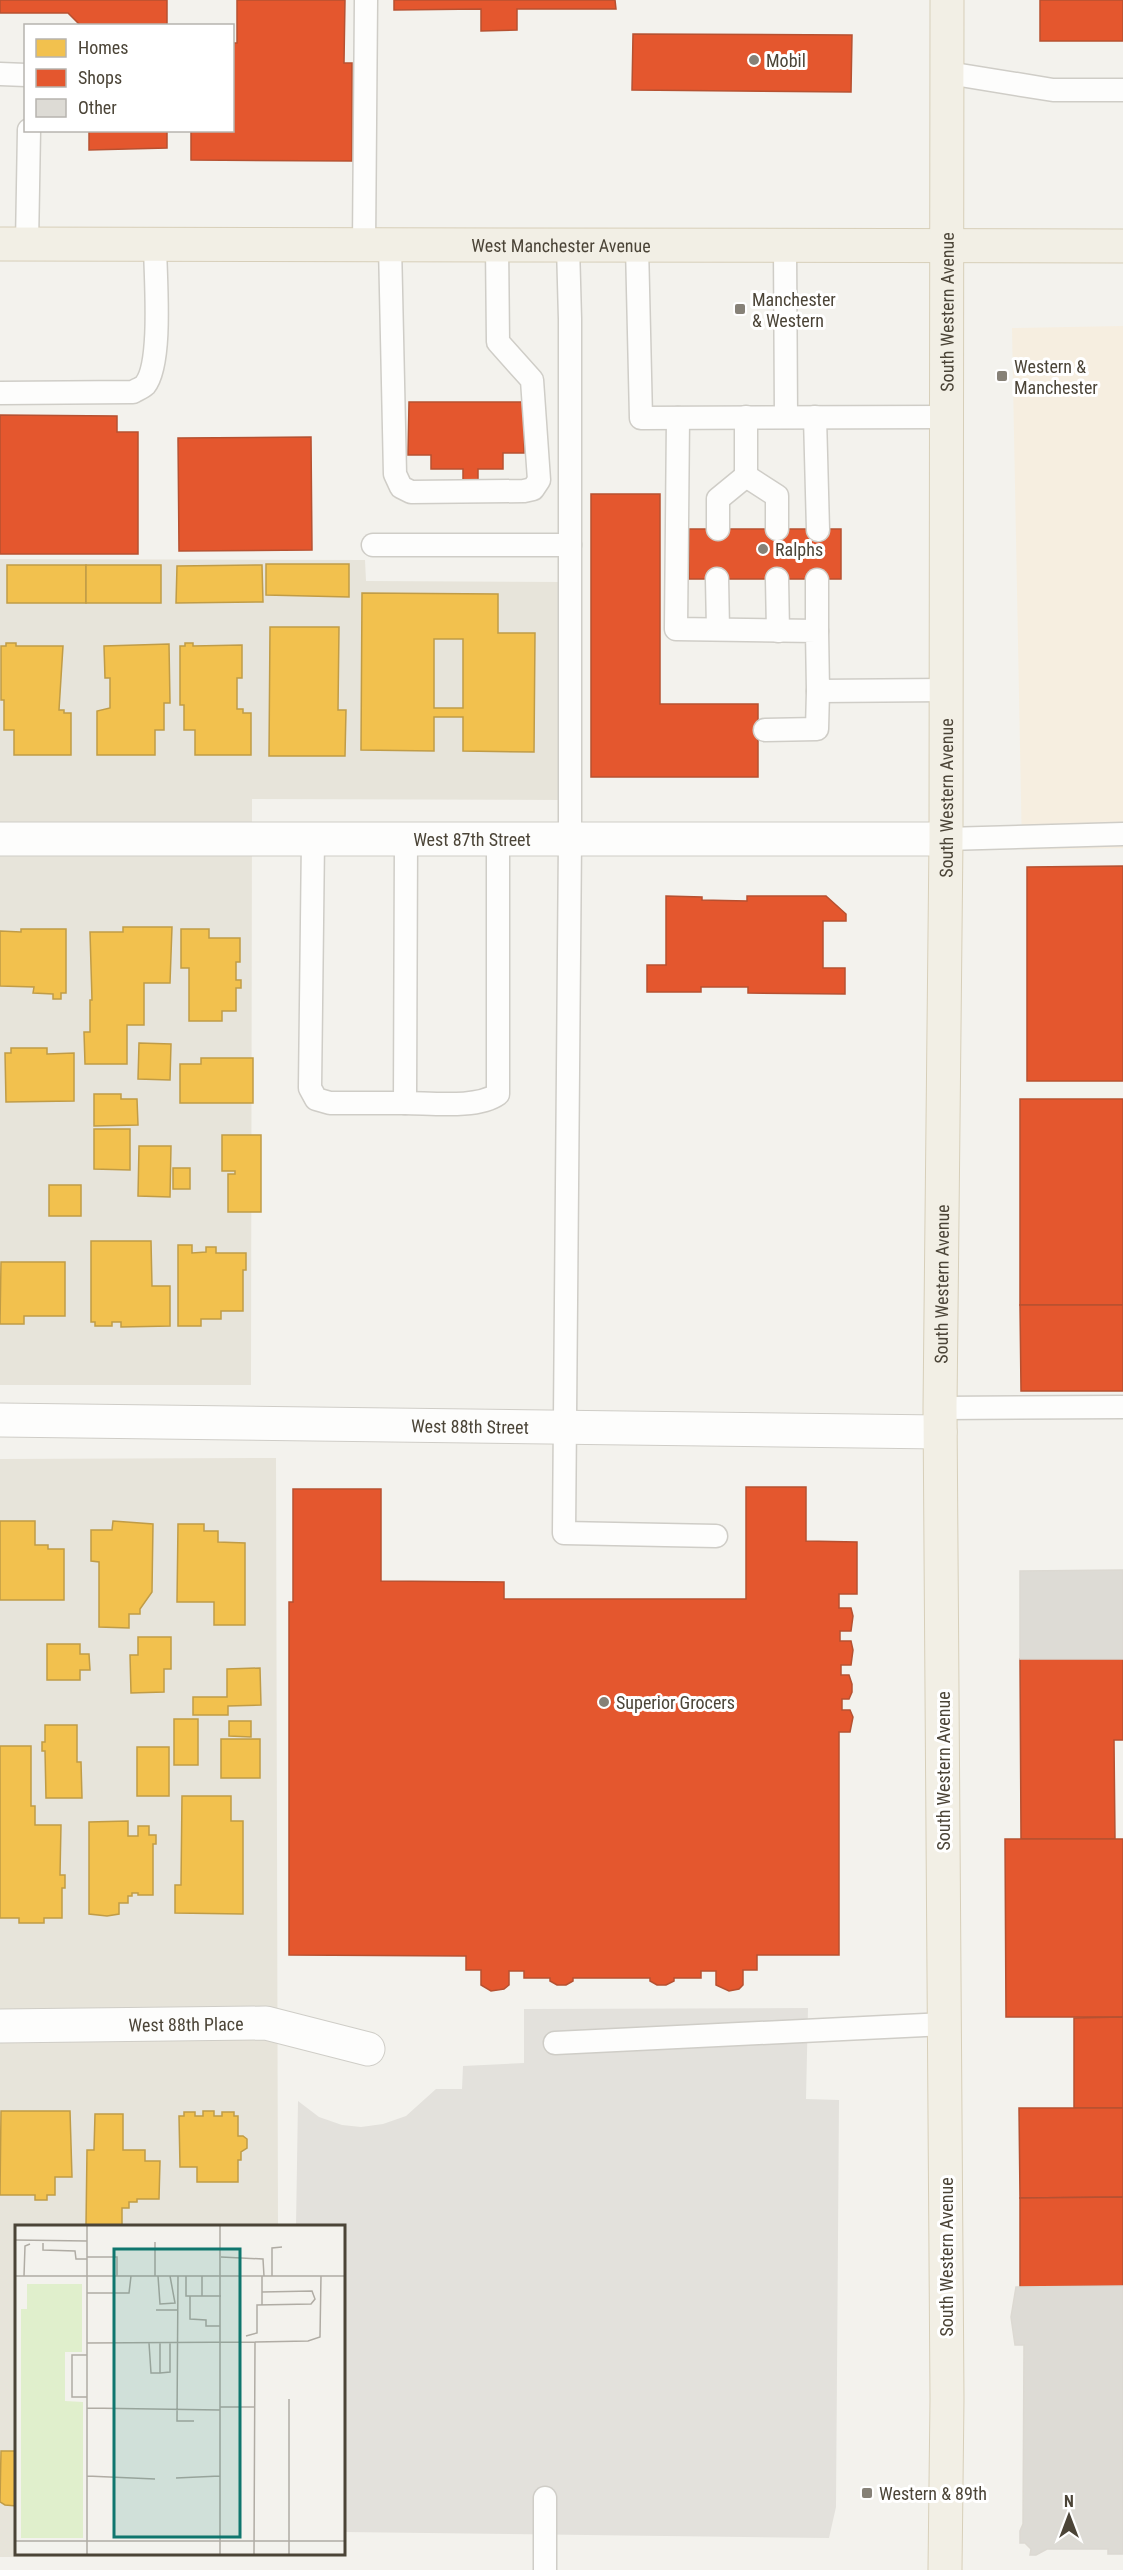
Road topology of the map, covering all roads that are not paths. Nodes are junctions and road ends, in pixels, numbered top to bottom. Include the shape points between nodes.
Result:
1 (366, 0) edge
2 (948, 0) edge
3 (948, 73) junction
4 (0, 74) edge
5 (24, 75) edge
6 (1123, 90) edge
7 (29, 132) edge
8 (155, 243) junction
9 (14, 244) edge
10 (377, 245) junction
11 (497, 245) junction
12 (568, 246) junction
13 (637, 246) junction
14 (1123, 246) edge
15 (784, 247) junction
16 (949, 247) junction
17 (0, 393) edge
18 (746, 417) junction
19 (786, 417) junction
20 (815, 417) junction
21 (948, 417) junction
22 (678, 418) junction
23 (747, 476) junction
24 (718, 529) dead end
25 (777, 529) dead end
26 (818, 530) dead end
27 (373, 545) dead end
28 (570, 545) junction
29 (717, 579) dead end
30 (777, 579) dead end
31 (817, 580) dead end
32 (718, 629) junction
33 (778, 631) junction
34 (817, 631) junction
35 (946, 690) junction
36 (818, 691) junction
37 (765, 730) dead end
38 (1123, 834) edge
39 (0, 839) edge
40 (313, 839) junction
41 (406, 839) junction
42 (498, 839) junction
43 (570, 839) junction
44 (946, 839) junction
45 (405, 1103) junction
46 (1123, 1407) edge
47 (0, 1420) edge
48 (940, 1420) junction
49 (564, 1427) junction
50 (716, 1536) dead end
51 (945, 2024) junction
52 (0, 2026) edge
53 (555, 2043) dead end
54 (368, 2049) dead end
55 (546, 2498) dead end
56 (546, 2570) edge
57 (945, 2570) edge

1 - 10 lane
2 - 3 main road, South Western Avenue
3 - 6 lane via 1053,90
3 - 16 main road, South Western Avenue
4 - 5 lane
7 - 9 lane
8 - 9 main road, West Manchester Avenue
8 - 10 main road, West Manchester Avenue
8 - 17 lane via 156,346 151,374 144,386 133,392
10 - 11 main road, West Manchester Avenue
10 - 11 lane via 395,474 401,487 411,492 533,489 539,480 532,380 498,342
11 - 12 main road, West Manchester Avenue
12 - 13 main road, West Manchester Avenue
12 - 28 lane
13 - 15 main road, West Manchester Avenue
13 - 22 lane via 640,418
14 - 16 main road, West Manchester Avenue
15 - 16 main road, West Manchester Avenue
15 - 19 lane
16 - 21 main road, South Western Avenue
18 - 19 lane
18 - 22 lane
18 - 23 lane
19 - 20 lane
20 - 21 lane
20 - 26 lane
21 - 35 main road, South Western Avenue
22 - 32 lane via 676,629
23 - 24 lane via 718,499
23 - 25 lane via 777,496
27 - 28 lane
28 - 43 lane
29 - 32 lane
30 - 33 lane
31 - 34 lane
32 - 33 lane
33 - 34 lane
34 - 36 lane
35 - 36 lane
35 - 44 main road, South Western Avenue
36 - 37 lane via 817,729
38 - 44 lane
39 - 40 street, West 87th Street
40 - 41 street, West 87th Street
40 - 45 lane via 310,1088 316,1099 330,1103
41 - 42 street, West 87th Street
41 - 45 lane
42 - 43 street, West 87th Street
42 - 45 lane via 498,1094 477,1103
43 - 44 street, West 87th Street
43 - 49 lane
44 - 48 main road, South Western Avenue
46 - 48 lane
47 - 49 street, West 88th Street
48 - 49 street, West 88th Street
48 - 51 main road, South Western Avenue
49 - 50 lane via 564,1533
51 - 53 lane
51 - 57 main road, South Western Avenue via 948,2399
52 - 54 street, West 88th Place via 266,2023
55 - 56 lane

